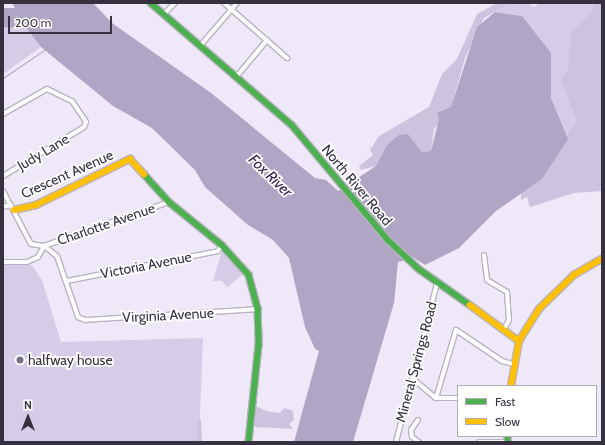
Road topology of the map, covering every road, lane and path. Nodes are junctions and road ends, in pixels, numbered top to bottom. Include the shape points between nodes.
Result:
1 (151, 3) edge
2 (175, 3) edge
3 (224, 3) edge
4 (237, 3) edge
5 (231, 8) junction
6 (164, 14) junction
7 (267, 40) junction
8 (200, 46) junction
9 (287, 58) dead end
10 (237, 76) junction
11 (3, 114) edge
12 (3, 176) edge
13 (3, 191) edge
14 (169, 202) junction
15 (3, 207) edge
16 (13, 208) junction
17 (44, 246) junction
18 (222, 246) junction
19 (484, 255) dead end
20 (602, 259) edge
21 (3, 262) edge
22 (67, 281) junction
23 (437, 283) junction
24 (258, 310) junction
25 (504, 329) junction
26 (519, 341) junction
27 (513, 364) junction
28 (413, 380) junction
29 (510, 385) edge
30 (436, 398) junction
31 (457, 398) edge
32 (418, 420) dead end
33 (249, 442) edge
34 (396, 442) edge
35 (419, 442) edge
36 (478, 442) edge
37 (508, 442) edge

1 - 6 street, North River Road
2 - 6 street
3 - 5 street
4 - 5 street
5 - 7 street
5 - 8 street
6 - 8 street, North River Road
7 - 9 street
7 - 10 street
8 - 10 street, North River Road
10 - 23 street, North River Road via 292,126 388,240
11 - 12 street, Judy Lane via 47,89 72,101 86,122 84,127
13 - 16 street
14 - 16 street, Crescent Avenue via 130,159 36,205
14 - 17 street, Charlotte Avenue
14 - 18 street
15 - 16 street
16 - 17 street via 31,244
17 - 21 street via 38,257 27,262
17 - 22 street via 57,256
18 - 22 street, Victoria Avenue via 218,251
18 - 24 street via 249,275
19 - 25 street via 487,280 507,292 509,320
20 - 26 street via 574,274 557,289
22 - 24 street, Virginia Avenue via 78,317 86,320
23 - 25 street, North River Road
23 - 28 street, Mineral Springs Road
24 - 33 street via 260,333
25 - 26 street, North River Road
26 - 27 street
27 - 29 street
27 - 30 street via 502,361 456,330
28 - 30 street
28 - 34 street, Mineral Springs Road
30 - 31 street
32 - 35 street via 411,430 412,437
36 - 37 street

